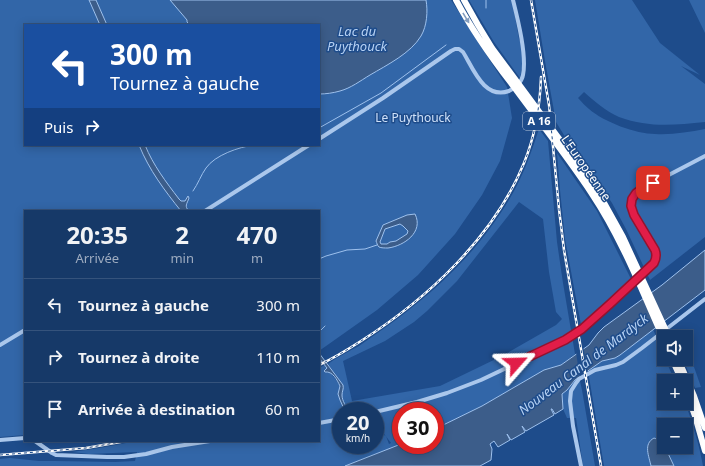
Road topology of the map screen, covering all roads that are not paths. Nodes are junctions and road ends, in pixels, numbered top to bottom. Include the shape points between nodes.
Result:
1 (456, 0) edge
2 (464, 0) edge
3 (513, 0) edge
4 (503, 67) junction
5 (320, 138) edge
6 (307, 146) edge
7 (705, 156) edge
8 (206, 210) edge
9 (632, 263) junction
10 (705, 300) edge
11 (660, 330) edge
12 (665, 330) edge
13 (24, 331) edge
14 (0, 345) edge
15 (681, 366) edge
16 (384, 410) edge
17 (693, 410) edge
18 (332, 421) edge
19 (320, 423) edge
20 (705, 428) edge
21 (24, 438) edge
22 (0, 440) edge
23 (36, 442) edge
24 (204, 442) edge
25 (705, 451) edge
26 (581, 466) edge

1 -> 4 highway, L'Européenne / A 16 via 470,24
2 - 4 highway, L'Européenne / A 16
3 - 5 street via 522,46 523,70 521,81 512,90 499,93 488,89 463,52 455,49
4 - 9 highway, L'Européenne / A 16 via 591,192
4 - 9 highway, L'Européenne / A 16 via 594,187 623,237
6 - 8 street
7 - 16 street via 635,195 631,204 632,210 655,250 656,259 582,329 563,342 470,384 435,397
9 - 11 highway, L'Européenne / A 16
9 - 12 highway, L'Européenne / A 16
10 - 26 street via 623,362 595,370 577,381 570,396
13 - 14 street
15 - 20 highway
17 - 25 highway
18 - 19 street
21 - 22 street
23 - 24 street via 56,455 107,457 146,454

